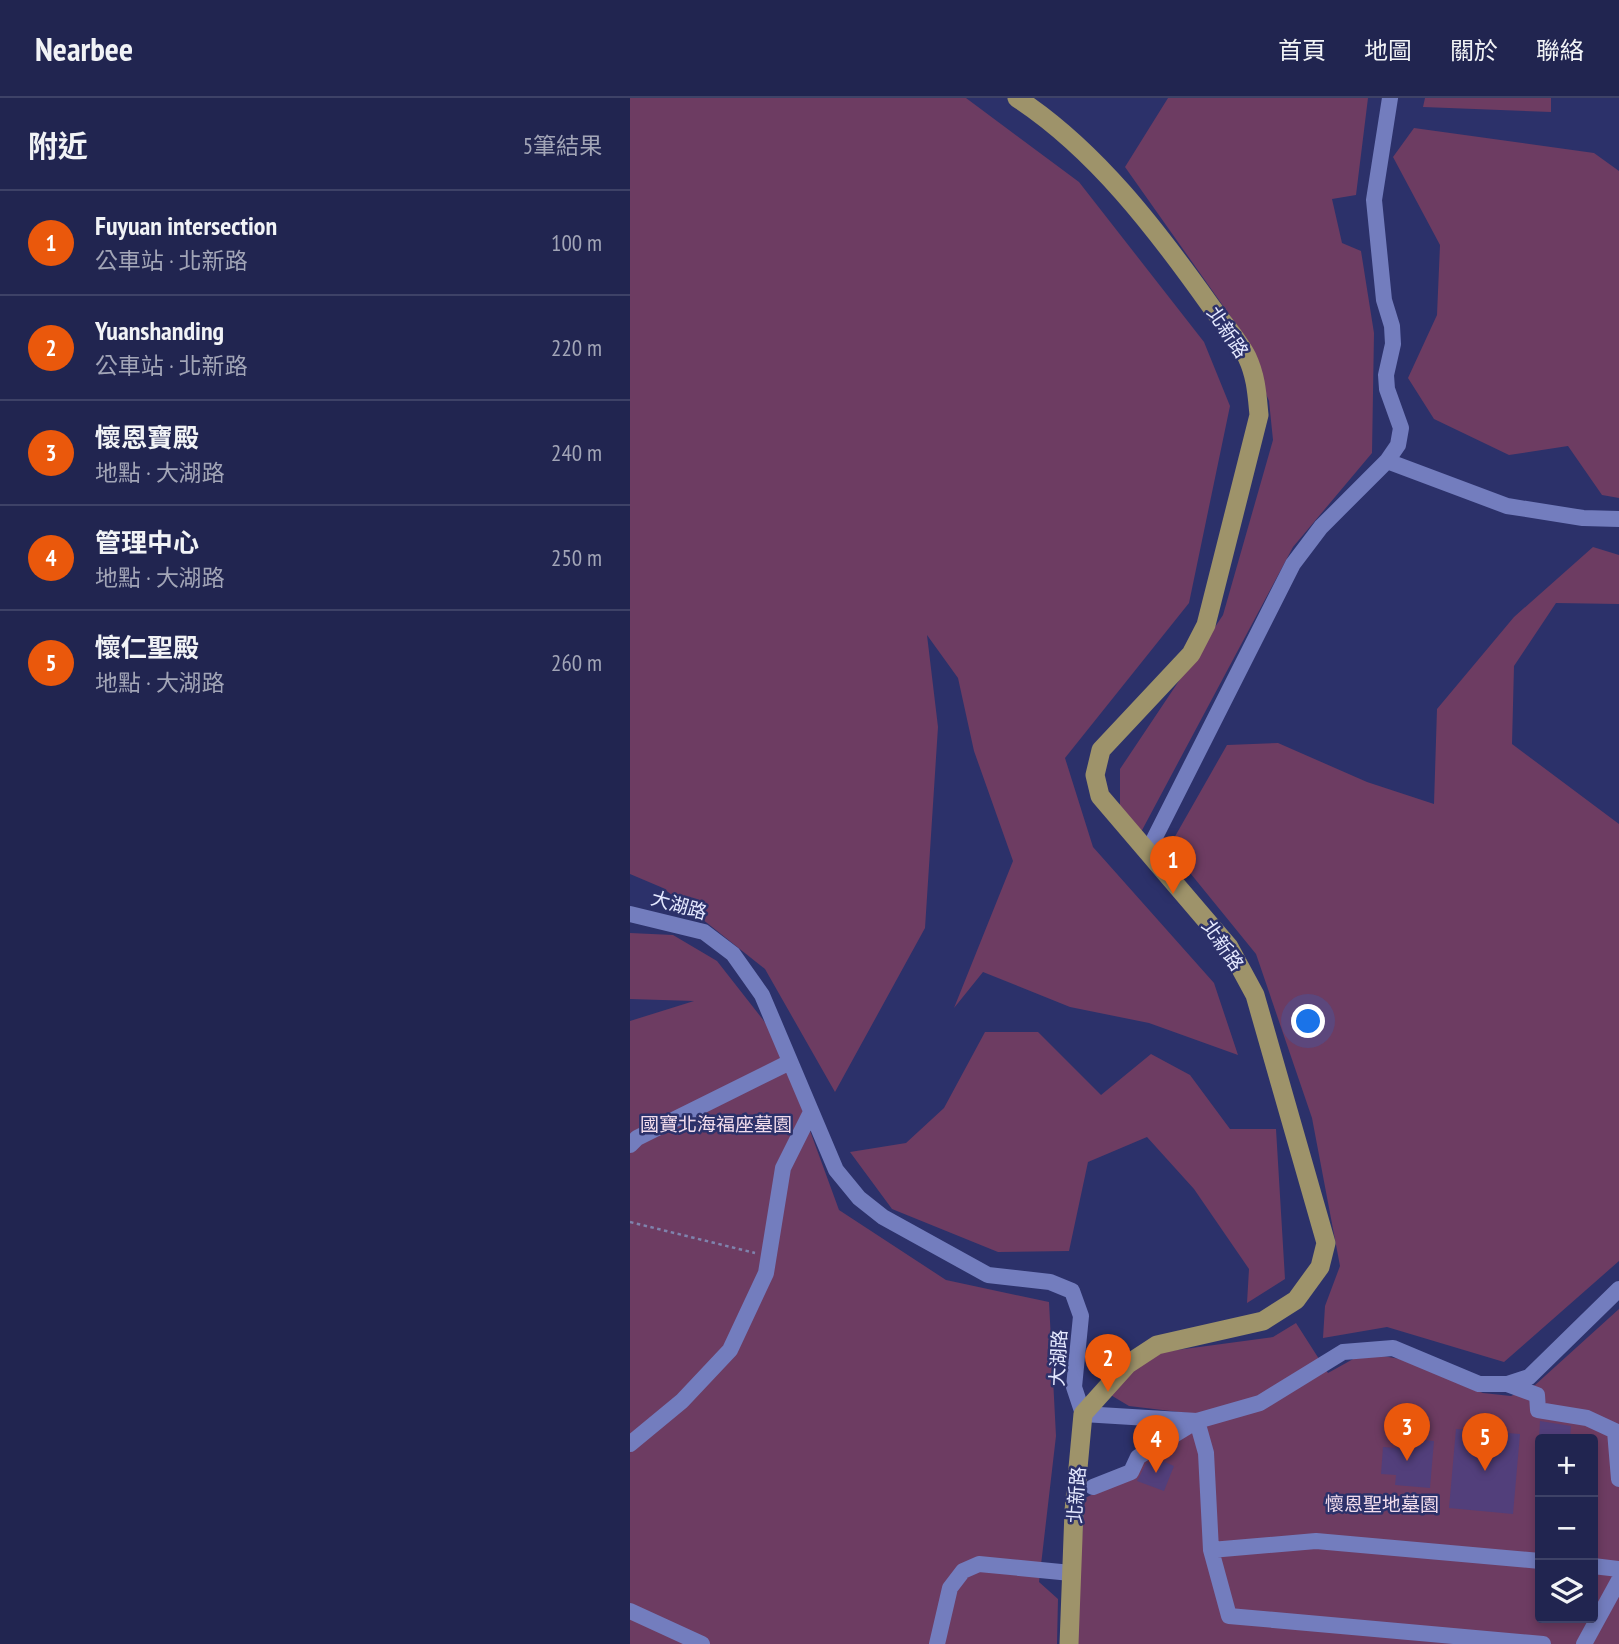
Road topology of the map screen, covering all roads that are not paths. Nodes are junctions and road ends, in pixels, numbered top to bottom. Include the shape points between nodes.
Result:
1 (1017, 98) edge
2 (1391, 98) edge
3 (1387, 461) junction
4 (1619, 519) edge
5 (1148, 851) junction
6 (630, 914) edge
7 (790, 1062) junction
8 (811, 1112) junction
9 (630, 1145) edge
10 (1619, 1289) edge
11 (1507, 1384) junction
12 (1083, 1414) junction
13 (1197, 1421) junction
14 (630, 1444) edge
15 (1619, 1479) edge
16 (1093, 1487) dead end
17 (1211, 1550) junction
18 (1535, 1561) edge
19 (1598, 1567) edge
20 (1619, 1569) edge
21 (1071, 1573) junction
22 (1619, 1580) edge
23 (630, 1611) edge
24 (702, 1644) edge
25 (937, 1644) edge
26 (1069, 1644) edge
27 (1543, 1644) edge
28 (1584, 1644) edge

1 - 5 main road, 北新路 via 1050,120 1097,165 1179,261 1246,356 1256,382 1259,415 1206,625 1191,654 1101,750 1095,775 1100,796
2 - 3 street via 1374,200 1384,300 1393,335 1385,375 1401,428 1398,445
3 - 4 street via 1507,506 1583,519
3 - 5 street via 1321,527 1293,564
5 - 12 main road, 北新路 via 1229,947 1255,995 1326,1243 1320,1267 1296,1300 1263,1321 1157,1345 1128,1364
6 - 7 street, 大湖路 via 704,932 733,954 762,995
7 - 8 street, 大湖路
7 - 9 street
8 - 12 street, 大湖路 via 836,1170 859,1198 883,1217 988,1275 1050,1282 1072,1291 1081,1316 1074,1387
8 - 14 street via 783,1168 766,1273 730,1350 682,1401
10 - 11 street via 1529,1377
11 - 13 street via 1479,1384 1393,1348 1343,1352 1260,1403
11 - 15 street via 1537,1395 1538,1410 1587,1418 1615,1431
12 - 13 street
12 - 21 main road, 北新路
13 - 16 street via 1145,1452 1130,1472
13 - 17 street via 1206,1453
17 - 18 street via 1316,1541
17 - 27 street via 1228,1616
19 - 20 street
21 - 25 street via 979,1564 963,1572 950,1588
21 - 26 main road, 北新路
22 - 28 street
23 - 24 street

